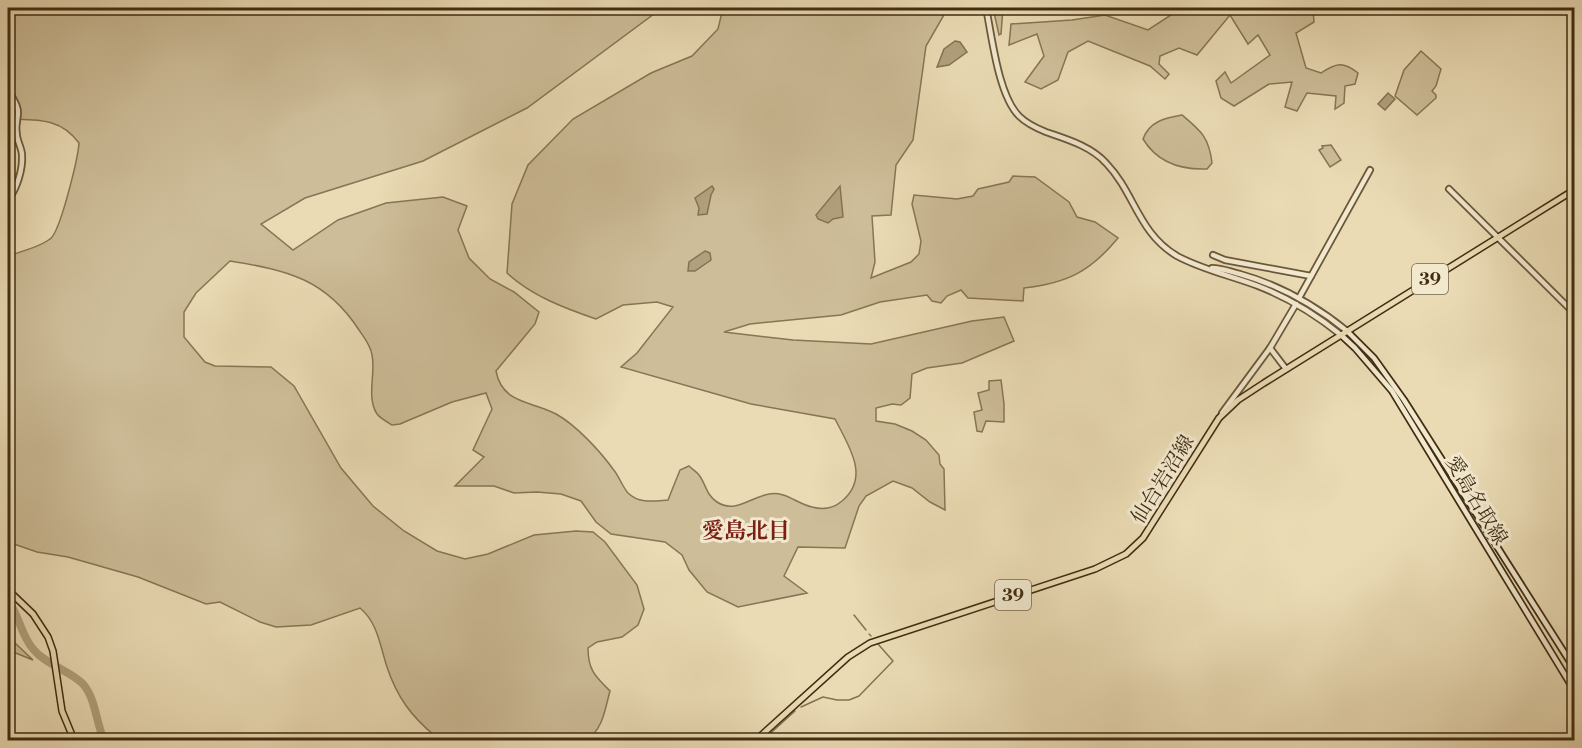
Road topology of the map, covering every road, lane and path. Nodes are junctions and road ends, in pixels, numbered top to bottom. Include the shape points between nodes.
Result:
1 (986, 8) edge
2 (11, 95) dead end
3 (1370, 170) dead end
4 (1449, 189) dead end
5 (1575, 190) edge
6 (8, 200) edge
7 (1498, 237) junction
8 (1214, 255) dead end
9 (1311, 276) junction
10 (1298, 301) junction
11 (1575, 313) edge
12 (1347, 331) junction
13 (1341, 335) junction
14 (1270, 348) junction
15 (1286, 369) junction
16 (1219, 418) junction
17 (8, 590) edge
18 (1575, 668) edge
19 (1575, 690) edge
20 (74, 741) edge
21 (756, 741) edge

1 - 10 street via 1003,86 1019,116 1032,126 1097,154 1113,171 1142,222 1178,256 1251,277
2 - 6 street via 20,111 16,128 22,155 18,181
3 - 9 street
4 - 7 street
5 - 7 main road, 仙台岩沼線 / 39
7 - 11 street
7 - 12 main road, 仙台岩沼線 / 39
8 - 9 street
9 - 10 street
10 - 12 street, 愛島名取線
10 - 13 street, 愛島名取線
10 - 14 street
12 - 13 main road, 仙台岩沼線 / 39
12 - 18 street, 愛島名取線 via 1374,358 1404,400
13 - 15 main road, 仙台岩沼線 / 39
13 - 19 street, 愛島名取線 via 1392,391
14 - 15 street
14 - 16 street
15 - 16 main road, 仙台岩沼線 / 39 via 1238,400
16 - 21 main road, 仙台岩沼線 / 39 via 1143,538 1126,554 1095,569 870,643 848,657
17 - 20 main road via 38,620 48,637 63,711

